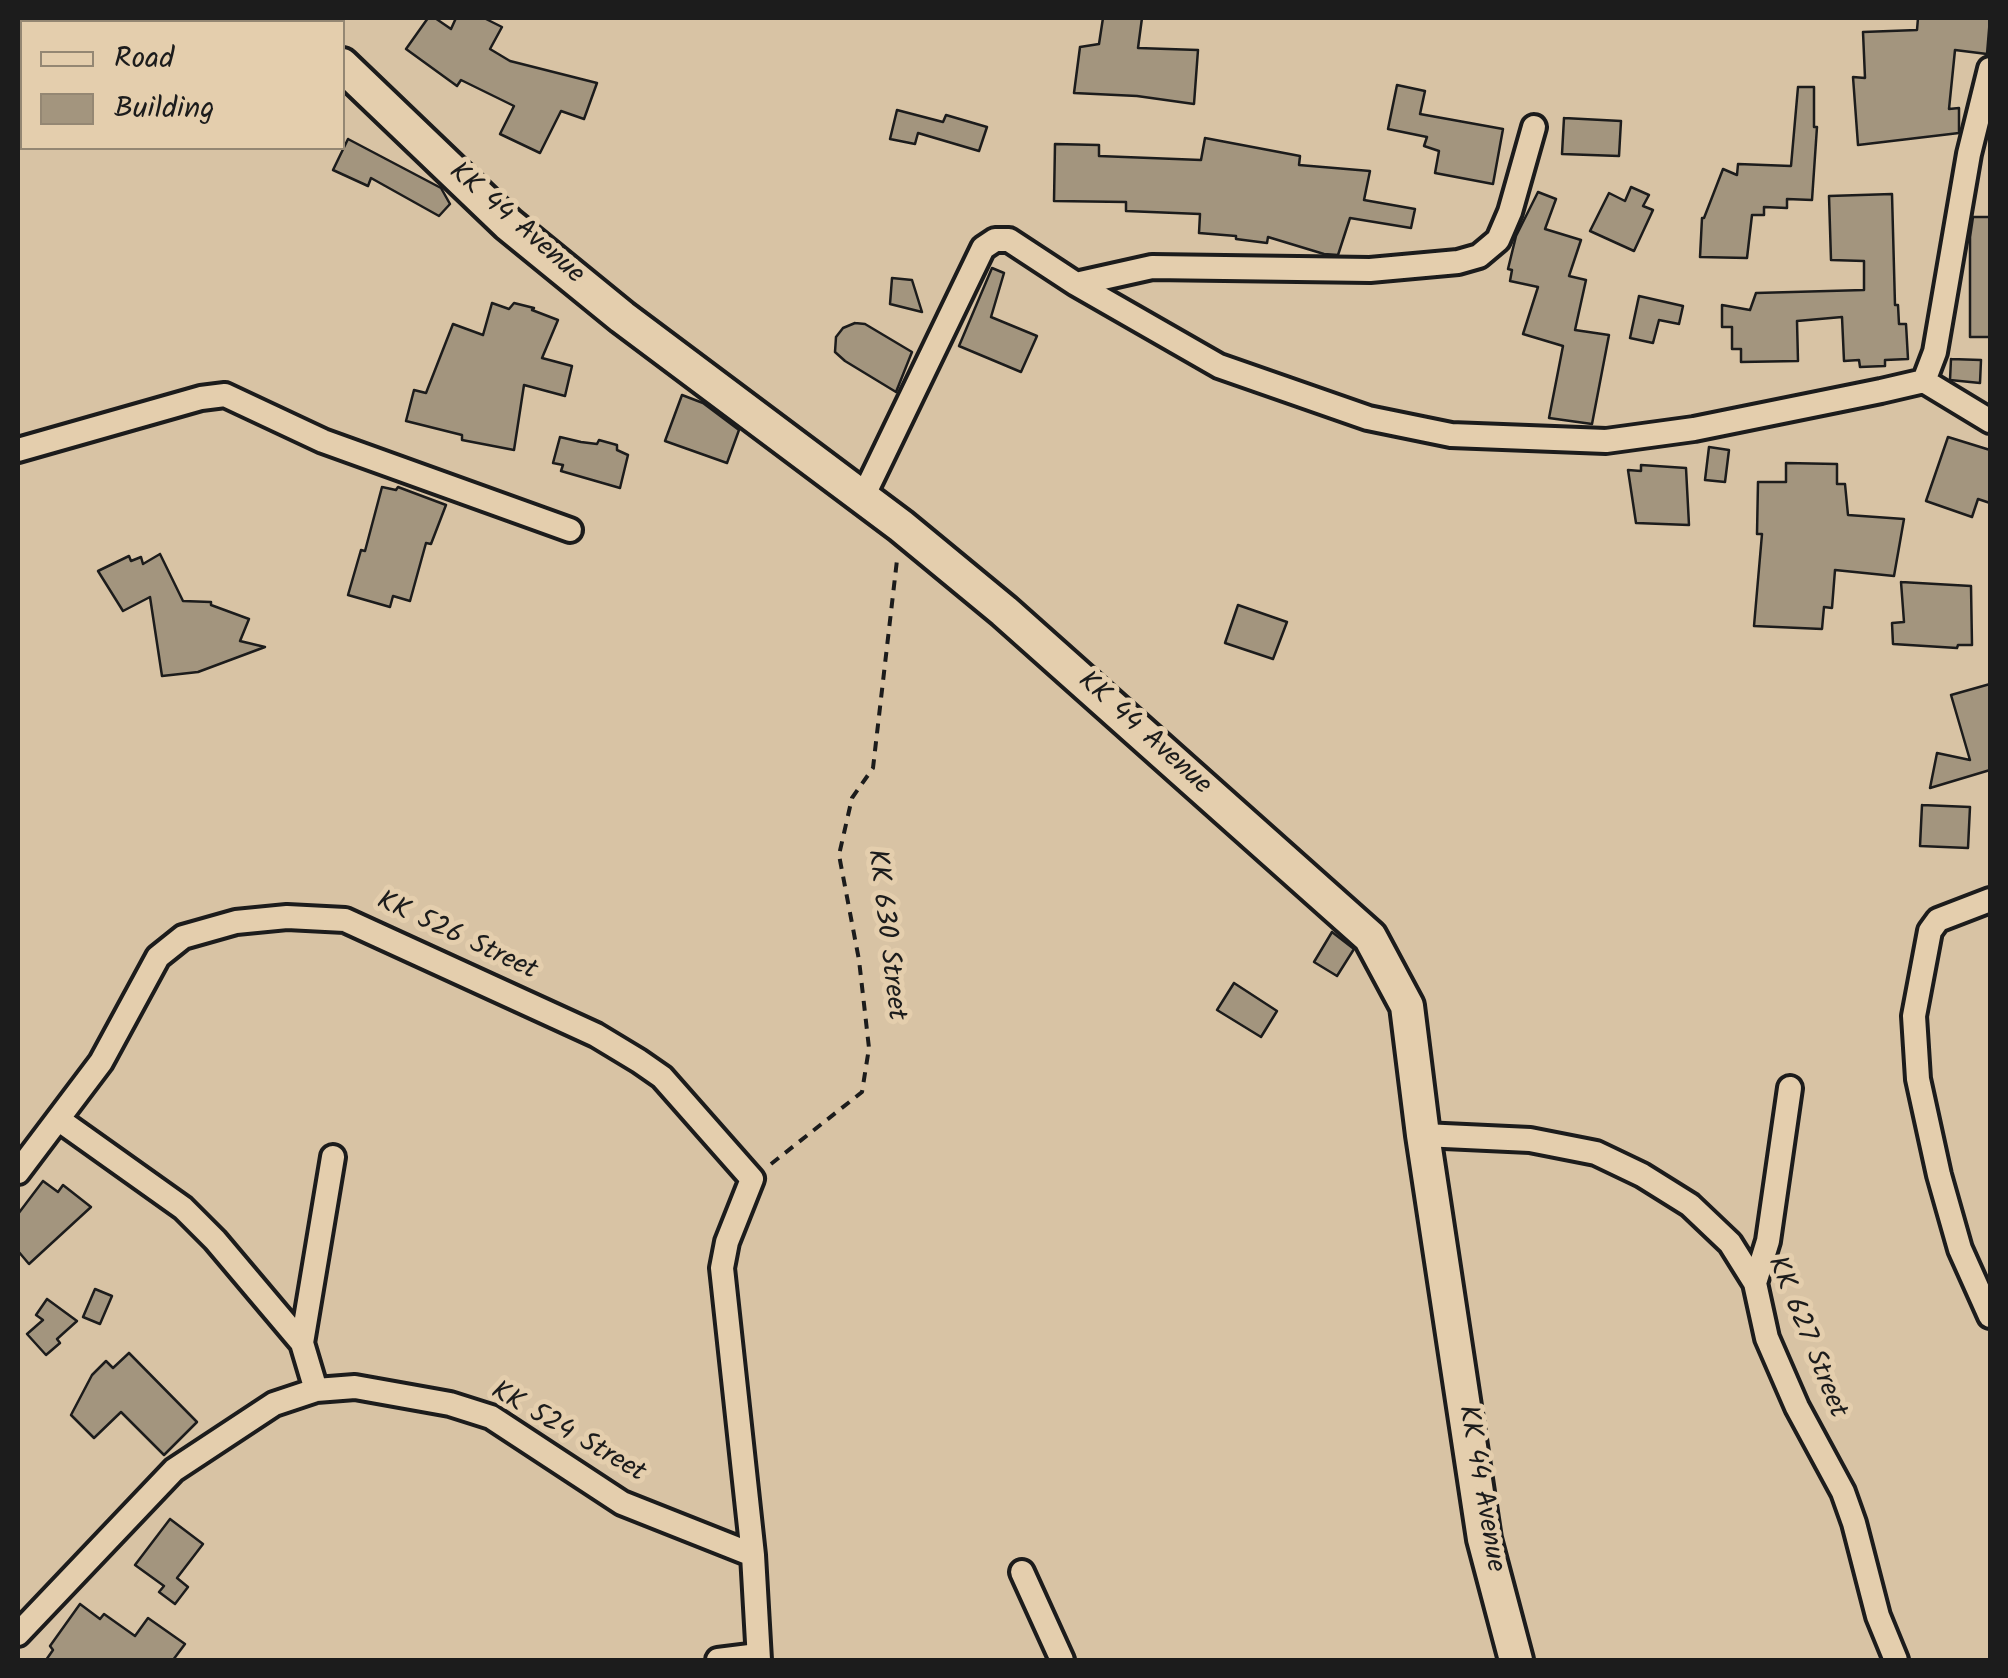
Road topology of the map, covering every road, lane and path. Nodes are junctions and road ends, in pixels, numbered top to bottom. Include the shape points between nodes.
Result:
1 (345, 68) edge
2 (1990, 68) edge
3 (1534, 126) dead end
4 (1076, 284) junction
5 (1924, 381) junction
6 (1990, 421) edge
7 (18, 450) edge
8 (862, 499) junction
9 (901, 526) junction
10 (570, 530) dead end
11 (1990, 900) edge
12 (1790, 1088) dead end
13 (58, 1119) junction
14 (1423, 1135) junction
15 (334, 1157) dead end
16 (18, 1172) edge
17 (752, 1179) junction
18 (1755, 1283) junction
19 (1990, 1316) edge
20 (302, 1342) junction
21 (316, 1390) junction
22 (753, 1555) junction
23 (1022, 1572) dead end
24 (18, 1634) edge
25 (759, 1658) edge
26 (718, 1660) edge
27 (1062, 1660) edge
28 (1516, 1660) edge
29 (1896, 1660) edge

1 - 8 main road, KK 44 Avenue via 522,235
2 - 5 street
3 - 4 street via 1510,212 1498,240 1479,256 1370,270 1152,267
4 - 5 street via 1219,366 1368,418 1451,435 1606,442
4 - 8 street via 1009,240 983,248
5 - 6 street
7 - 10 street via 225,395 323,441
8 - 9 main road, KK 44 Avenue
9 - 14 main road, KK 44 Avenue via 1370,937 1407,1006
9 - 17 path, KK 630 Street via 873,768 852,798 839,854 869,1048 862,1092
11 - 19 street via 1938,920 1930,931 1914,1016 1918,1079 1939,1175 1960,1249
12 - 18 street via 1768,1241
13 - 16 street, KK 526 Street
13 - 17 street, KK 526 Street via 101,1062 158,957 183,937 236,922 345,920 639,1060
13 - 20 street via 183,1208
14 - 18 street, KK 627 Street via 1530,1140 1596,1154 1690,1205 1730,1243
14 - 28 main road, KK 44 Avenue via 1484,1540
15 - 20 street
17 - 22 street via 722,1268
18 - 29 street, KK 627 Street via 1766,1338 1842,1492
20 - 21 street
21 - 22 street, KK 524 Street via 355,1388 490,1417 622,1503
21 - 24 street, KK 524 Street via 274,1404 174,1470
22 - 25 street
23 - 27 street
25 - 26 street

